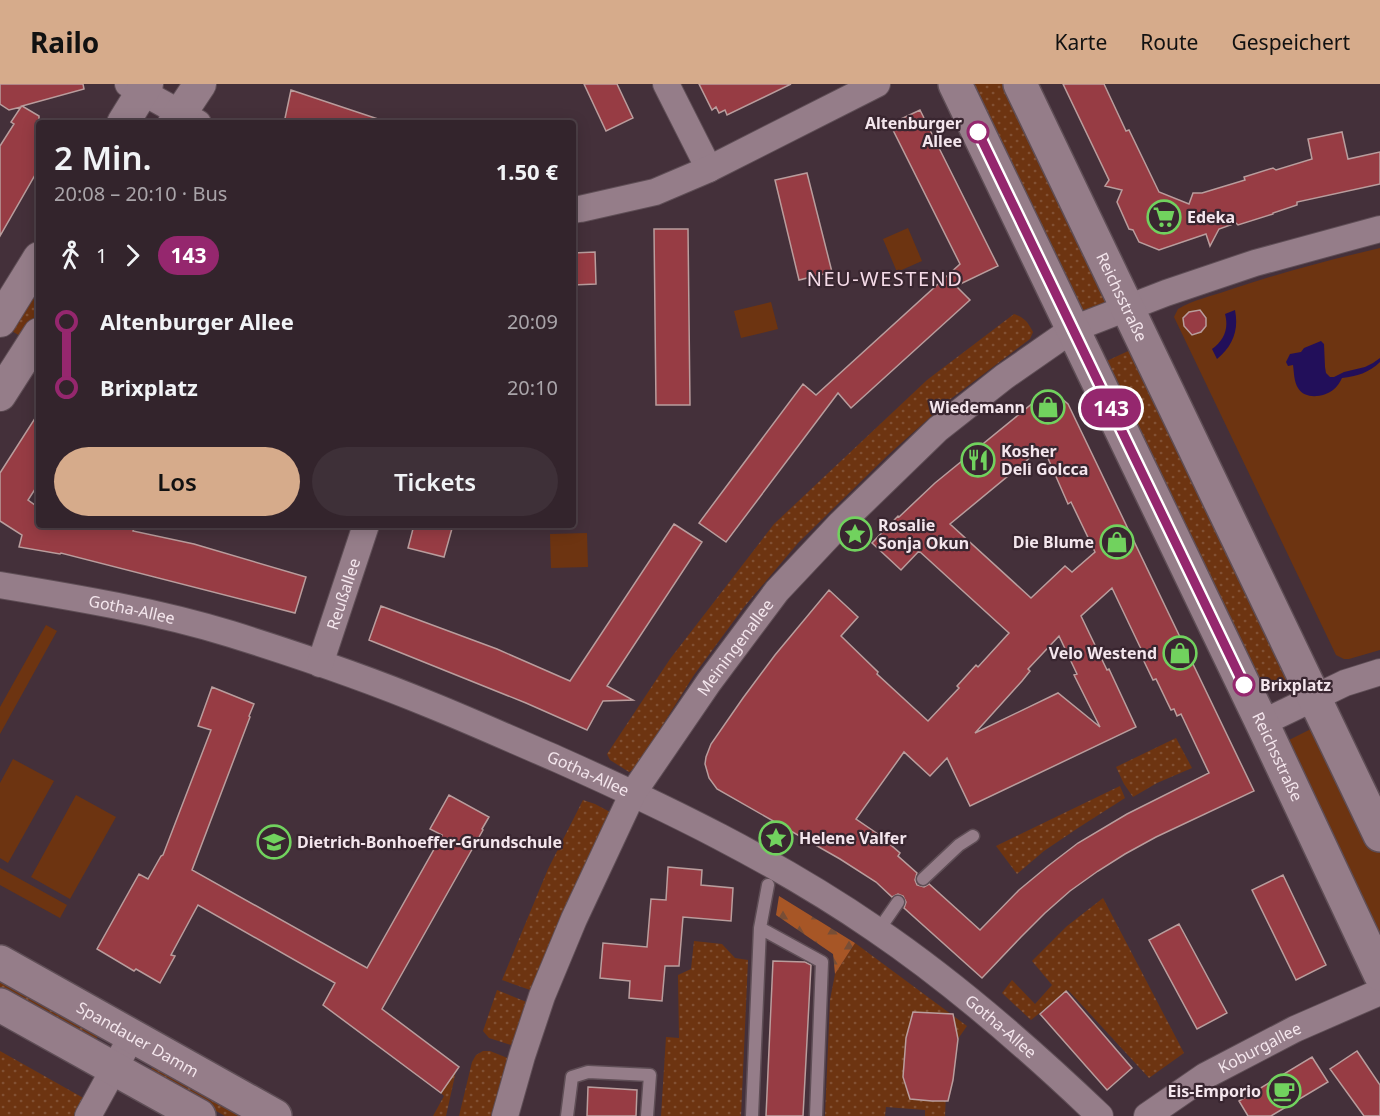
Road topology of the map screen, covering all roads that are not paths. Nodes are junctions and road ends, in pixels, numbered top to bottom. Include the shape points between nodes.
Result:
1 (200, 84) edge
2 (666, 84) edge
3 (877, 84) edge
4 (955, 84) edge
5 (1020, 84) edge
6 (139, 87) edge
7 (124, 120) edge
8 (184, 120) edge
9 (709, 169) junction
10 (576, 209) edge
11 (1380, 229) edge
12 (36, 263) edge
13 (1128, 308) junction
14 (0, 321) edge
15 (1073, 329) junction
16 (36, 338) edge
17 (5, 377) edge
18 (365, 528) edge
19 (0, 585) edge
20 (320, 664) junction
21 (1380, 672) edge
22 (1314, 699) junction
23 (1262, 723) junction
24 (633, 794) junction
25 (1380, 835) edge
26 (973, 836) dead end
27 (923, 879) dead end
28 (768, 885) dead end
29 (898, 902) dead end
30 (760, 928) junction
31 (878, 931) junction
32 (0, 962) edge
33 (1380, 974) edge
34 (1380, 992) edge
35 (0, 1005) edge
36 (132, 1036) junction
37 (114, 1068) junction
38 (88, 1116) edge
39 (199, 1116) edge
40 (275, 1116) edge
41 (505, 1116) edge
42 (567, 1116) edge
43 (647, 1116) edge
44 (752, 1116) edge
45 (816, 1116) edge
46 (1100, 1116) edge
47 (1147, 1116) edge

1 - 8 street
2 - 9 street
3 - 9 street
4 - 15 main road, Reichsstraße
5 - 13 main road, Reichsstraße
6 - 7 street
6 - 8 street
9 - 10 street via 655,192
11 - 13 street via 1255,263
12 - 14 street
13 - 15 street, Meiningenallee
13 - 22 main road, Reichsstraße
15 - 23 main road, Reichsstraße
15 - 24 street, Meiningenallee via 938,429 777,591
16 - 17 street
18 - 20 street, Reußallee
19 - 20 street, Gotha-Allee via 141,611
20 - 24 street, Gotha-Allee via 430,705
21 - 22 street via 1345,683
22 - 23 street
22 - 25 main road, Reichsstraße
23 - 33 main road, Reichsstraße
24 - 31 street, Gotha-Allee via 792,876
24 - 41 street, Meiningenallee via 542,996
26 - 27 lane
28 - 30 lane
29 - 31 lane
30 - 44 lane
30 - 45 lane via 822,962
31 - 46 street, Gotha-Allee via 967,997
32 - 36 main road, Spandauer Damm
34 - 47 street, Koburgallee via 1295,1029 1205,1076
35 - 37 main road
36 - 37 street
36 - 40 main road, Spandauer Damm
37 - 38 street
37 - 39 main road
42 - 43 lane via 572,1077 588,1072 650,1075

